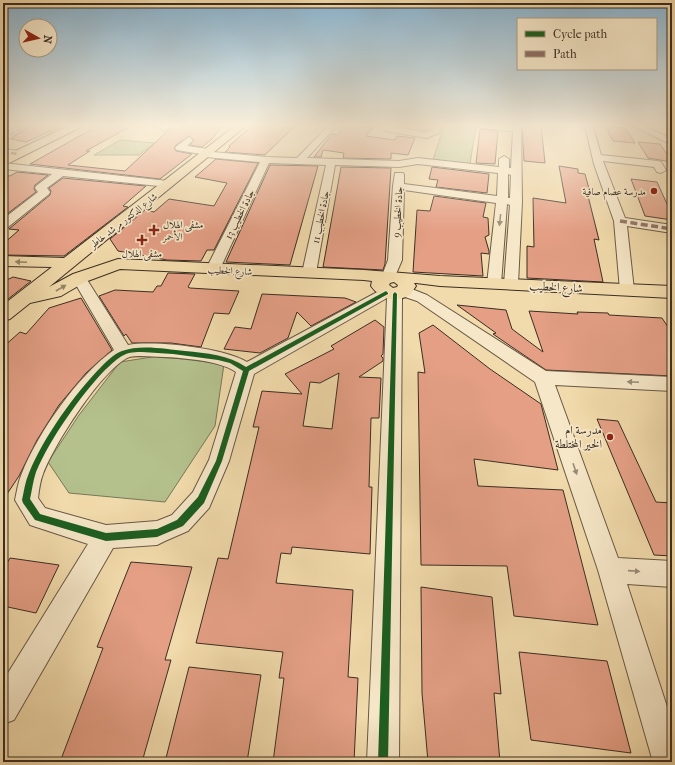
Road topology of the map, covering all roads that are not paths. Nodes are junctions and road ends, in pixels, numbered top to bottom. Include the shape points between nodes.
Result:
1 (266, 160) edge
2 (197, 161) edge
3 (311, 161) edge
4 (408, 161) edge
5 (441, 161) edge
6 (504, 161) edge
7 (515, 161) edge
8 (598, 161) junction
9 (331, 162) junction
10 (399, 164) junction
11 (3, 166) edge
12 (504, 171) junction
13 (516, 172) junction
14 (60, 173) junction
15 (168, 184) junction
16 (398, 186) junction
17 (502, 200) junction
18 (516, 202) junction
19 (620, 221) junction
20 (3, 225) edge
21 (672, 229) edge
22 (101, 237) junction
23 (3, 261) edge
24 (68, 263) junction
25 (118, 264) junction
26 (212, 269) junction
27 (309, 273) junction
28 (79, 278) junction
29 (503, 284) junction
30 (394, 285) junction
31 (627, 290) junction
32 (672, 292) edge
33 (24, 298) junction
34 (3, 315) edge
35 (123, 352) junction
36 (246, 370) junction
37 (543, 378) junction
38 (672, 384) edge
39 (106, 537) junction
40 (610, 570) junction
41 (672, 574) edge
42 (3, 709) edge
43 (382, 762) edge
44 (669, 762) edge

1 - 26 street, جادة الخطيب 13
2 - 15 main road, شارع الدكتور مرشد خاطر
3 - 9 street
4 - 10 street
5 - 12 street
6 - 12 street
7 - 13 street
8 - 8 street via 661,170 658,164
8 - 19 street
9 - 10 street
9 - 27 street, جادة الخطيب 11
10 - 16 street, جادة الخطيب 9
11 - 14 street
12 - 13 street
12 - 17 street
13 - 18 street
14 - 15 street
14 - 20 street via 40,188 45,192
15 - 22 main road, شارع الدكتور مرشد خاطر
16 - 17 street
16 - 30 street, جادة الخطيب 9 via 394,260 399,269
17 - 18 street
17 -> 29 street
18 - 29 street
19 - 21 street
19 - 31 street
22 - 24 main road, شارع الدكتور مرشد خاطر
22 - 25 main road via 102,249
24 -> 23 main road
24 - 33 main road, شارع الدكتور مرشد خاطر
25 - 26 main road, شارع الخطيب
25 - 28 main road, شارع الخطيب
26 - 27 main road, شارع الخطيب
27 - 30 main road, شارع الخطيب via 342,275
33 -> 28 main road, شارع الخطيب via 55,292
28 - 35 street
29 - 30 main road, شارع الخطيب via 440,281
29 - 31 main road, شارع الخطيب
30 - 36 street
30 - 37 street via 422,298
30 - 43 street, جادة الخطيب 9
31 - 32 main road, شارع الخطيب
33 - 34 main road, شارع الدكتور مرشد خاطر
35 - 36 street via 135,350 185,353 228,360
35 - 39 street via 111,360 85,389 45,446 32,473 26,500 38,517
36 - 39 street via 219,461 201,500 180,523 157,533
38 -> 37 street
37 -> 40 street
39 - 42 street
40 -> 41 street
40 - 44 street

